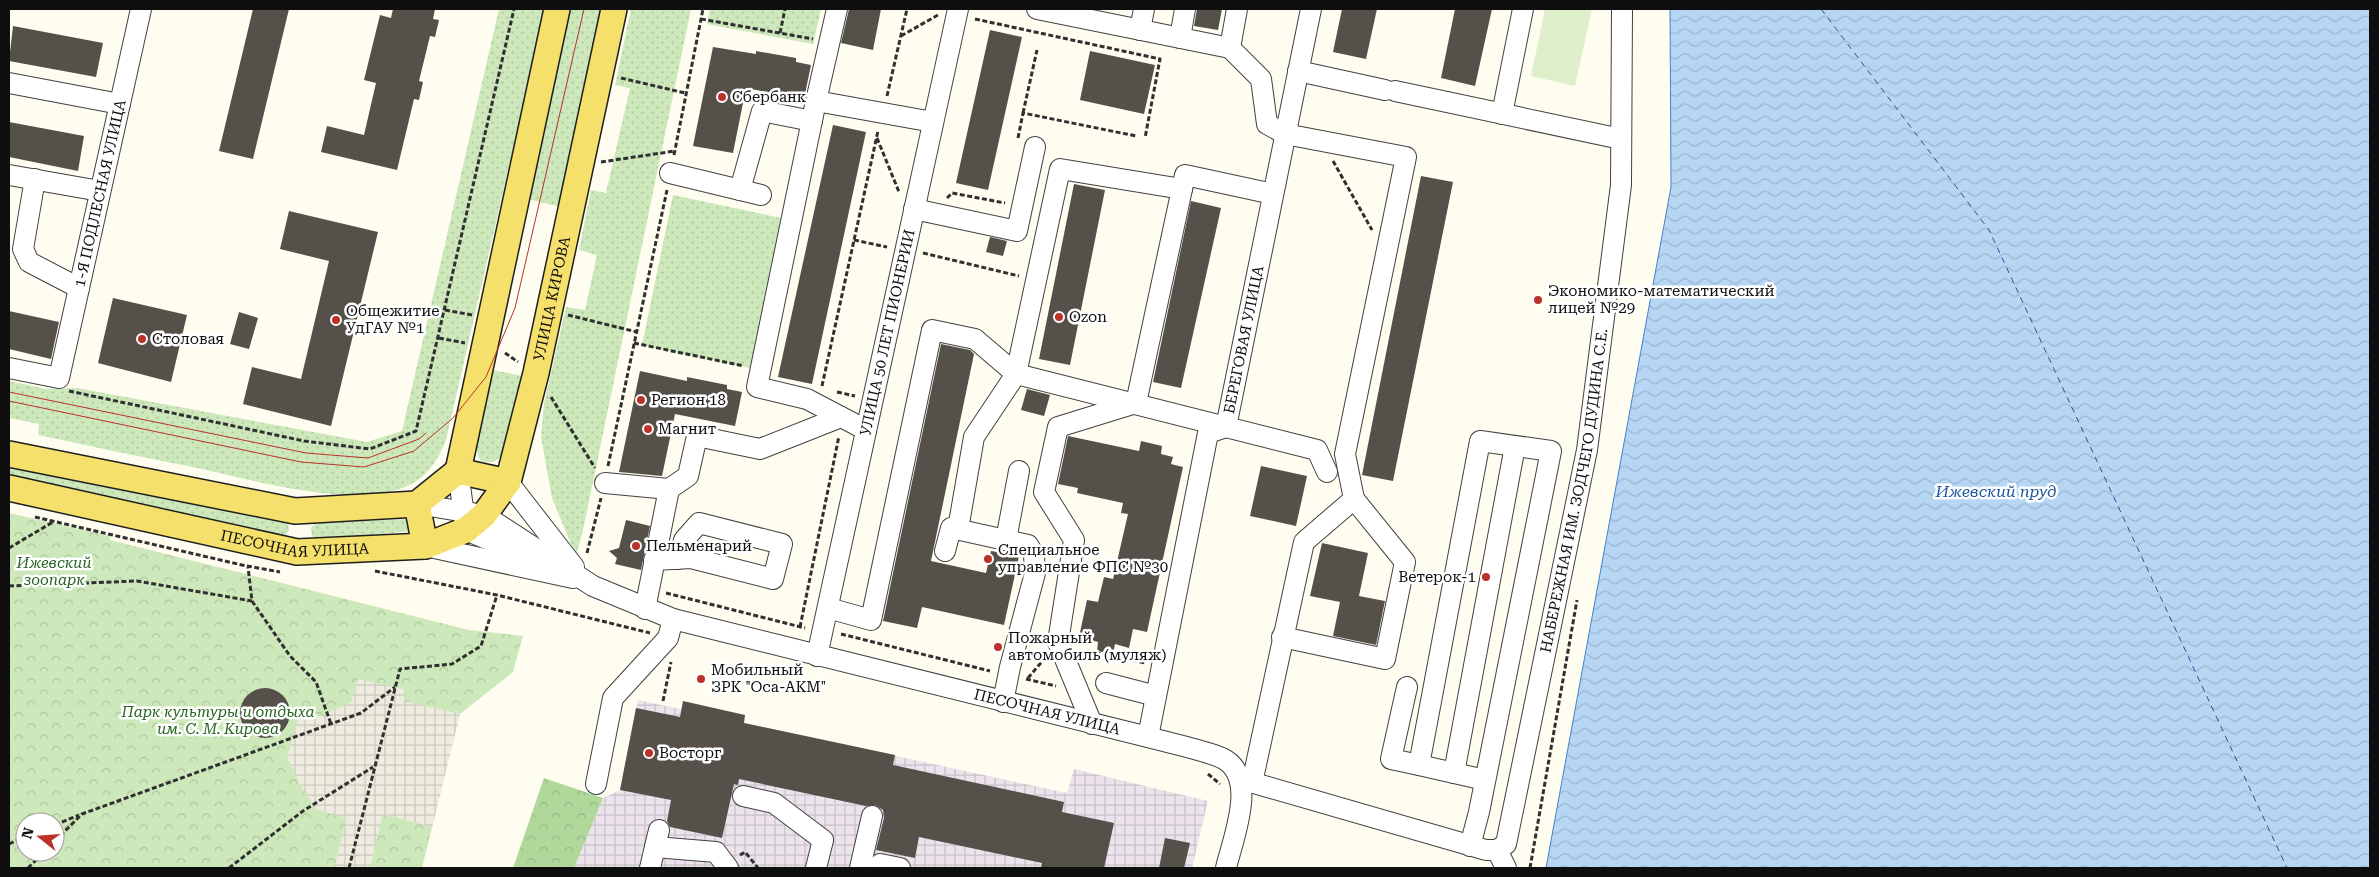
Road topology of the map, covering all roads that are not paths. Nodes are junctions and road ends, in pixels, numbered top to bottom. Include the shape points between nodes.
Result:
1 (141, 9) edge
2 (557, 9) edge
3 (614, 9) edge
4 (837, 9) edge
5 (1037, 9) edge
6 (1144, 9) edge
7 (1185, 9) edge
8 (1237, 9) edge
9 (1311, 9) edge
10 (1524, 9) edge
11 (1622, 9) edge
12 (1067, 12) edge
13 (963, 13) edge
14 (1140, 30) junction
15 (1180, 38) junction
16 (1230, 48) junction
17 (1298, 74) junction
18 (9, 83) edge
19 (816, 101) junction
20 (120, 104) junction
21 (1502, 114) junction
22 (812, 120) junction
23 (933, 122) junction
24 (1285, 134) junction
25 (1622, 139) junction
26 (1035, 147) dead end
27 (670, 173) road end
28 (9, 175) edge
29 (35, 179) junction
30 (1182, 189) junction
31 (740, 190) junction
32 (100, 191) junction
33 (1273, 194) junction
34 (761, 195) dead end
35 (913, 215) junction
36 (79, 288) junction
37 (9, 368) edge
38 (1016, 374) junction
39 (1136, 403) junction
40 (842, 417) junction
41 (1226, 427) junction
42 (866, 430) junction
43 (1515, 446) junction
44 (9, 454) edge
45 (458, 471) junction
46 (1019, 471) dead end
47 (1327, 472) dead end
48 (508, 482) junction
49 (604, 483) road end
50 (9, 488) edge
51 (669, 489) junction
52 (1354, 499) junction
53 (417, 504) junction
54 (295, 511) junction
55 (471, 519) junction
56 (958, 529) junction
57 (1006, 540) junction
58 (425, 546) junction
59 (945, 551) dead end
60 (296, 552) junction
61 (680, 559) junction
62 (654, 560) junction
63 (585, 580) junction
64 (828, 608) junction
65 (645, 609) junction
66 (671, 629) junction
67 (1282, 637) junction
68 (817, 656) junction
69 (1106, 683) dead end
70 (1407, 687) dead end
71 (1156, 696) junction
72 (1003, 702) junction
73 (1092, 724) junction
74 (1148, 737) junction
75 (1419, 765) junction
76 (1454, 773) junction
77 (1485, 780) junction
78 (596, 784) dead end
79 (1245, 787) junction
80 (743, 796) dead end
81 (872, 816) dead end
82 (1470, 846) junction
83 (1500, 849) junction
84 (880, 864) dead end
85 (650, 868) edge
86 (728, 868) edge
87 (816, 868) edge
88 (860, 868) edge
89 (900, 868) edge
90 (1226, 868) edge
91 (1506, 868) edge

1 - 20 street, 1-Я ПОДЛЕСНАЯ УЛИЦА
2 - 45 main road
3 - 48 main road, УЛИЦА КИРОВА via 536,373
4 - 19 street
5 - 12 street
6 - 14 street
7 - 15 street
8 - 16 street
9 - 17 street, БЕРЕГОВАЯ УЛИЦА
10 - 21 street
11 - 25 street, НАБЕРЕЖНАЯ ИМ. ЗОДЧЕГО ДУДИНА С.Е.
12 - 14 street
13 - 23 street, УЛИЦА 50 ЛЕТ ПИОНЕРИИ
14 - 15 street
15 - 16 street
16 - 24 street via 1261,79 1267,124
17 - 21 street
17 - 24 street, БЕРЕГОВАЯ УЛИЦА
18 - 20 street
19 - 22 street
19 - 23 street
20 - 32 street, 1-Я ПОДЛЕСНАЯ УЛИЦА
21 - 25 street
22 - 31 street via 762,111
22 - 40 street via 757,387 808,398
23 - 35 street, УЛИЦА 50 ЛЕТ ПИОНЕРИИ
24 - 33 street, БЕРЕГОВАЯ УЛИЦА
24 - 52 street via 1406,157 1345,454
25 - 83 street, НАБЕРЕЖНАЯ ИМ. ЗОДЧЕГО ДУДИНА С.Е. via 1621,185 1587,450 1511,825 1508,838
26 - 35 street via 1017,232
27 - 31 street
28 - 29 street
29 - 32 street
29 - 36 street via 23,248 25,257
30 - 33 street via 1184,175
30 - 38 street via 1060,169
30 - 39 street
31 - 34 street
32 - 36 street, 1-Я ПОДЛЕСНАЯ УЛИЦА
33 - 41 street, БЕРЕГОВАЯ УЛИЦА
35 - 42 street, УЛИЦА 50 ЛЕТ ПИОНЕРИИ
36 - 37 street, 1-Я ПОДЛЕСНАЯ УЛИЦА via 59,378
38 - 39 street
38 - 56 street via 974,437
38 - 64 street via 975,339 932,330 872,620
39 - 41 street
39 - 73 street via 1058,427 1044,492 1074,540 1058,642
40 - 42 street
40 - 51 street via 760,449 697,436 688,476
41 - 47 street via 1317,450
41 - 71 street, БЕРЕГОВАЯ УЛИЦА via 1208,433
42 - 64 street, УЛИЦА 50 ЛЕТ ПИОНЕРИИ
43 - 75 street via 1480,441
43 - 76 street
43 - 77 street via 1551,451
44 - 54 main road, ПЕСОЧНАЯ УЛИЦА
45 - 48 main road
45 - 53 main road
45 - 55 street
46 - 57 street
48 - 55 main road, УЛИЦА КИРОВА
48 - 63 street, ПЕСОЧНАЯ УЛИЦА
49 - 51 street
50 - 60 main road, ПЕСОЧНАЯ УЛИЦА
51 - 62 street
52 - 67 street via 1304,542
52 - 67 street via 1405,562 1385,659
53 - 54 main road, ПЕСОЧНАЯ УЛИЦА
53 - 55 street, ПЕСОЧНАЯ УЛИЦА
53 - 58 main road
54 - 60 main road
55 - 58 main road
55 - 63 street, ПЕСОЧНАЯ УЛИЦА
56 - 57 street
56 - 59 street via 951,528
57 - 72 street via 1028,545 1034,554 1035,573
58 - 60 main road, ПЕСОЧНАЯ УЛИЦА
58 - 63 street, ПЕСОЧНАЯ УЛИЦА
61 - 61 street via 691,558 773,579 782,544 699,523 684,540
61 - 62 street
62 - 65 street
63 - 65 street, ПЕСОЧНАЯ УЛИЦА
64 - 68 street, УЛИЦА 50 ЛЕТ ПИОНЕРИИ
65 - 66 street, ПЕСОЧНАЯ УЛИЦА
66 - 68 street, ПЕСОЧНАЯ УЛИЦА
66 - 78 street via 614,698
67 - 79 street
68 - 72 street, ПЕСОЧНАЯ УЛИЦА
69 - 71 street
70 - 75 street via 1391,759
71 - 74 street, БЕРЕГОВАЯ УЛИЦА
72 - 73 street, ПЕСОЧНАЯ УЛИЦА
73 - 74 street, ПЕСОЧНАЯ УЛИЦА
74 - 79 street, ПЕСОЧНАЯ УЛИЦА via 1222,758 1233,767
75 - 76 street
76 - 77 street
77 - 82 street
79 - 82 street
79 - 90 street
80 - 87 street via 774,803 823,840
81 - 88 street
82 - 83 street
83 - 91 street
84 - 89 street
85 - 86 street via 657,839 716,852

